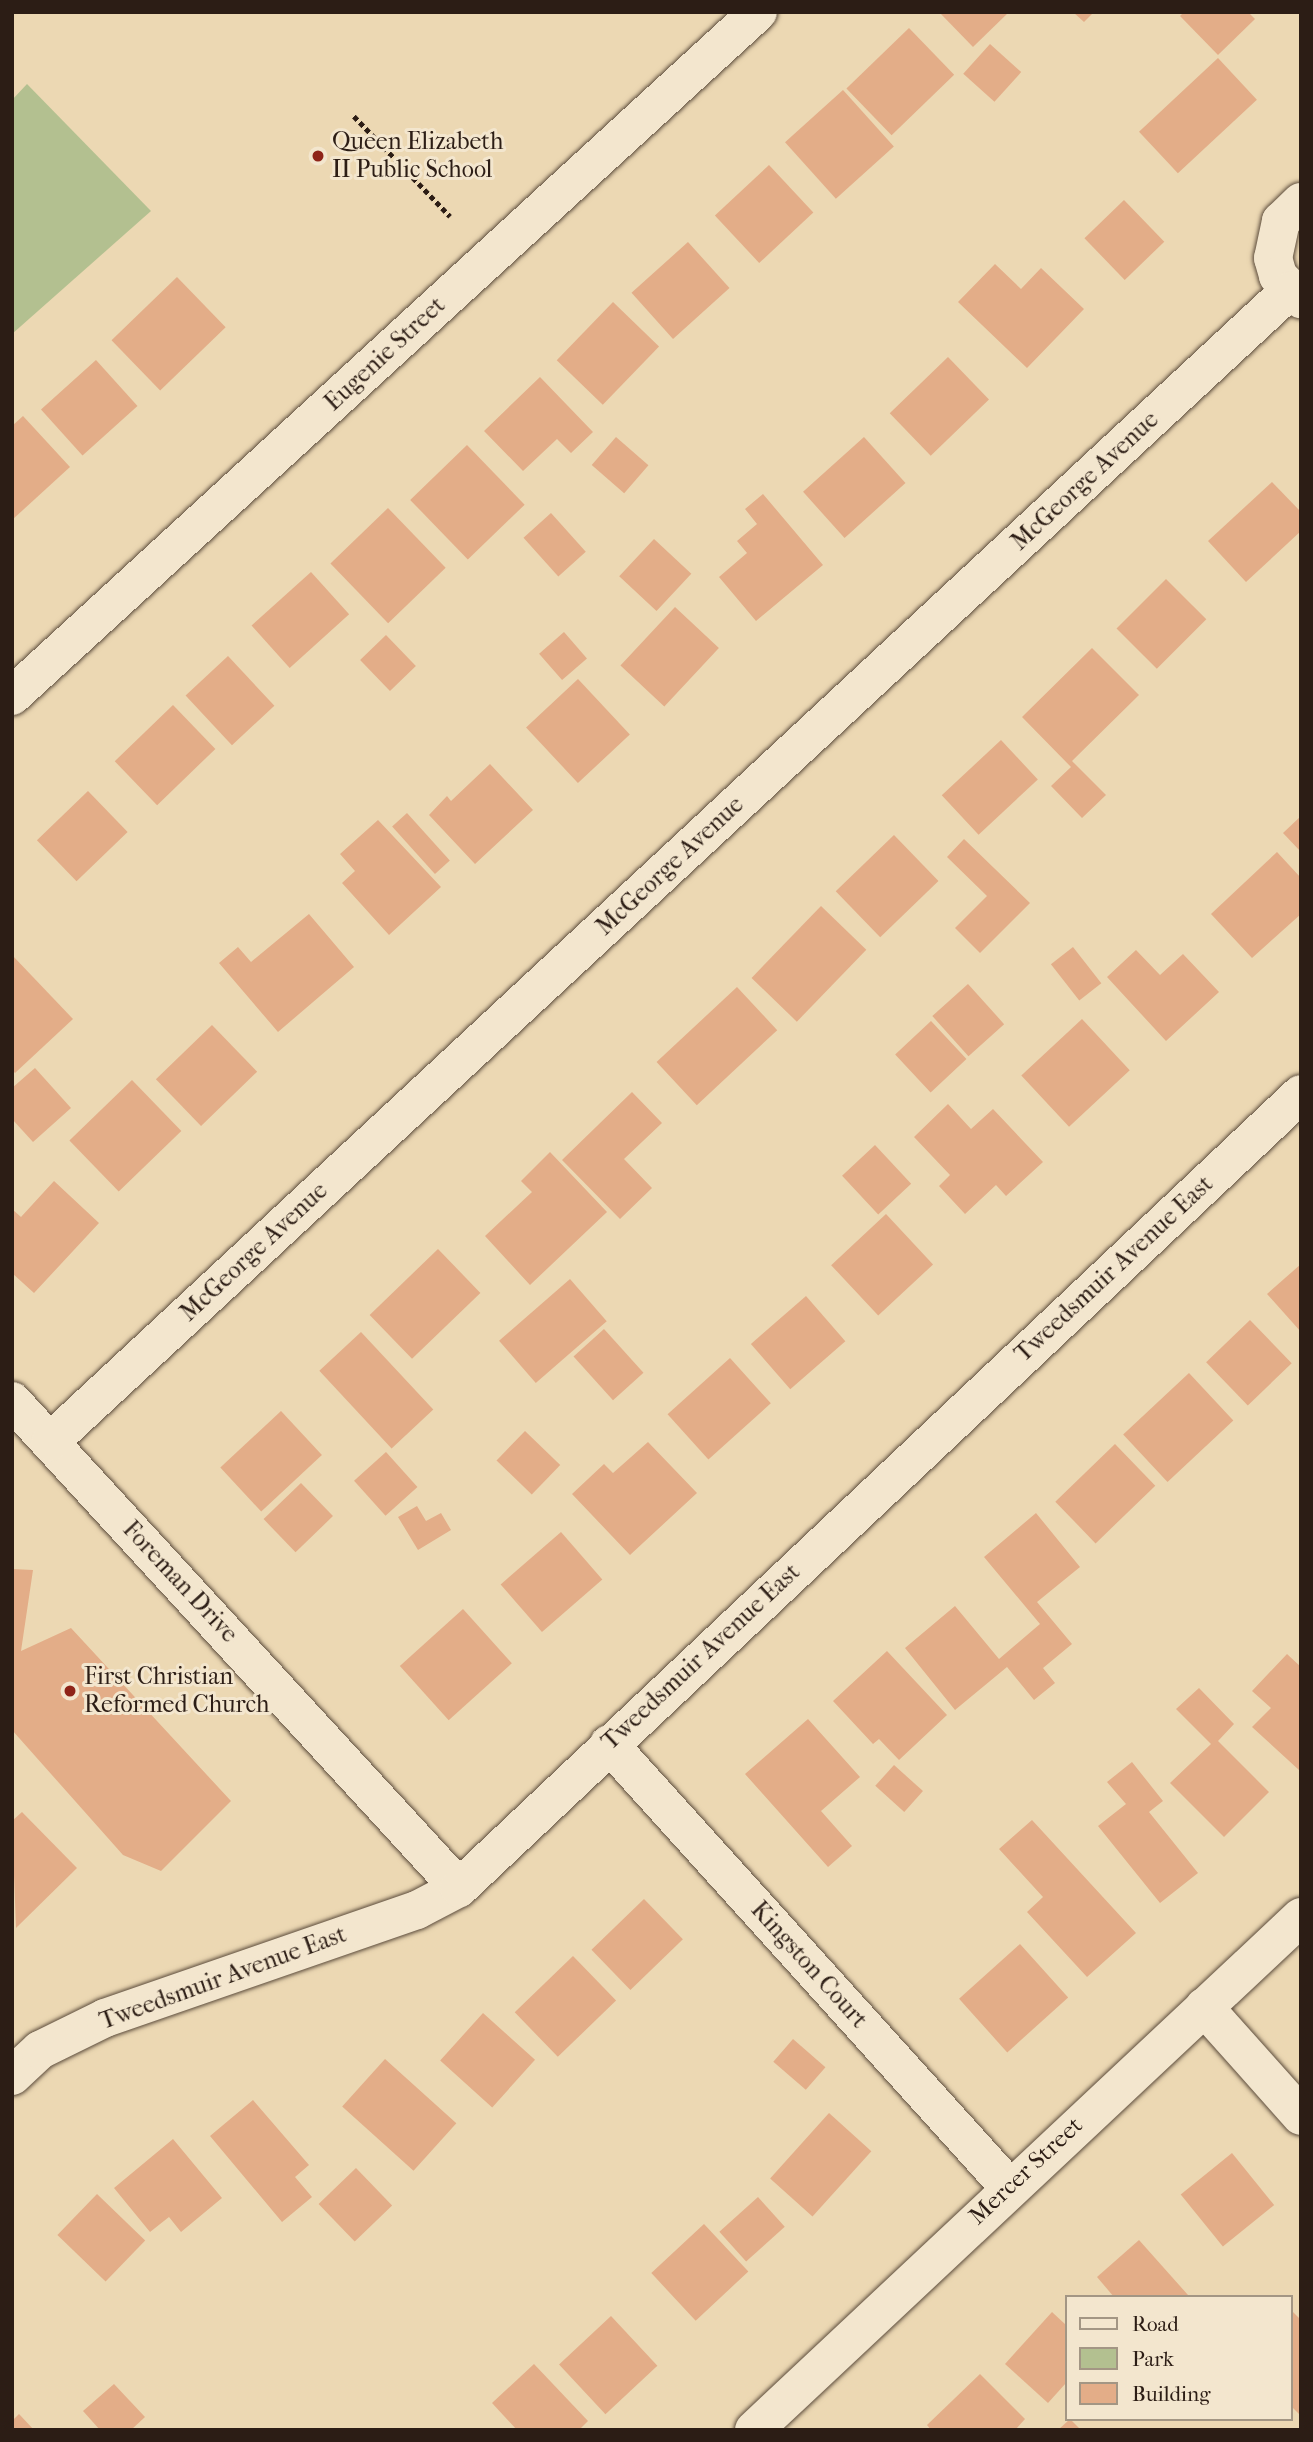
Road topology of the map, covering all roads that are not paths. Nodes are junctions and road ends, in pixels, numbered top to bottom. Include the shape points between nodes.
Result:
1 (758, 12) edge
2 (1301, 202) edge
3 (1295, 295) edge
4 (12, 696) edge
5 (1301, 1094) edge
6 (12, 1401) edge
7 (50, 1441) junction
8 (609, 1744) junction
9 (459, 1888) junction
10 (1301, 1917) edge
11 (1204, 2007) junction
12 (12, 2077) edge
13 (1301, 2116) edge
14 (1008, 2186) junction
15 (754, 2430) edge

1 - 4 street, Eugenie Street
2 - 3 street, McGeorge Avenue via 1281,221 1274,239 1273,258
3 - 7 street, McGeorge Avenue
5 - 8 street, Tweedsmuir Avenue East
6 - 7 street, Foreman Drive
7 - 9 street, Foreman Drive
8 - 9 street, Tweedsmuir Avenue East
8 - 14 street, Kingston Court
9 - 12 street, Tweedsmuir Avenue East via 417,1910 105,2018 40,2050
10 - 11 street, Mercer Street
11 - 13 street
11 - 14 street, Mercer Street
14 - 15 street, Mercer Street

